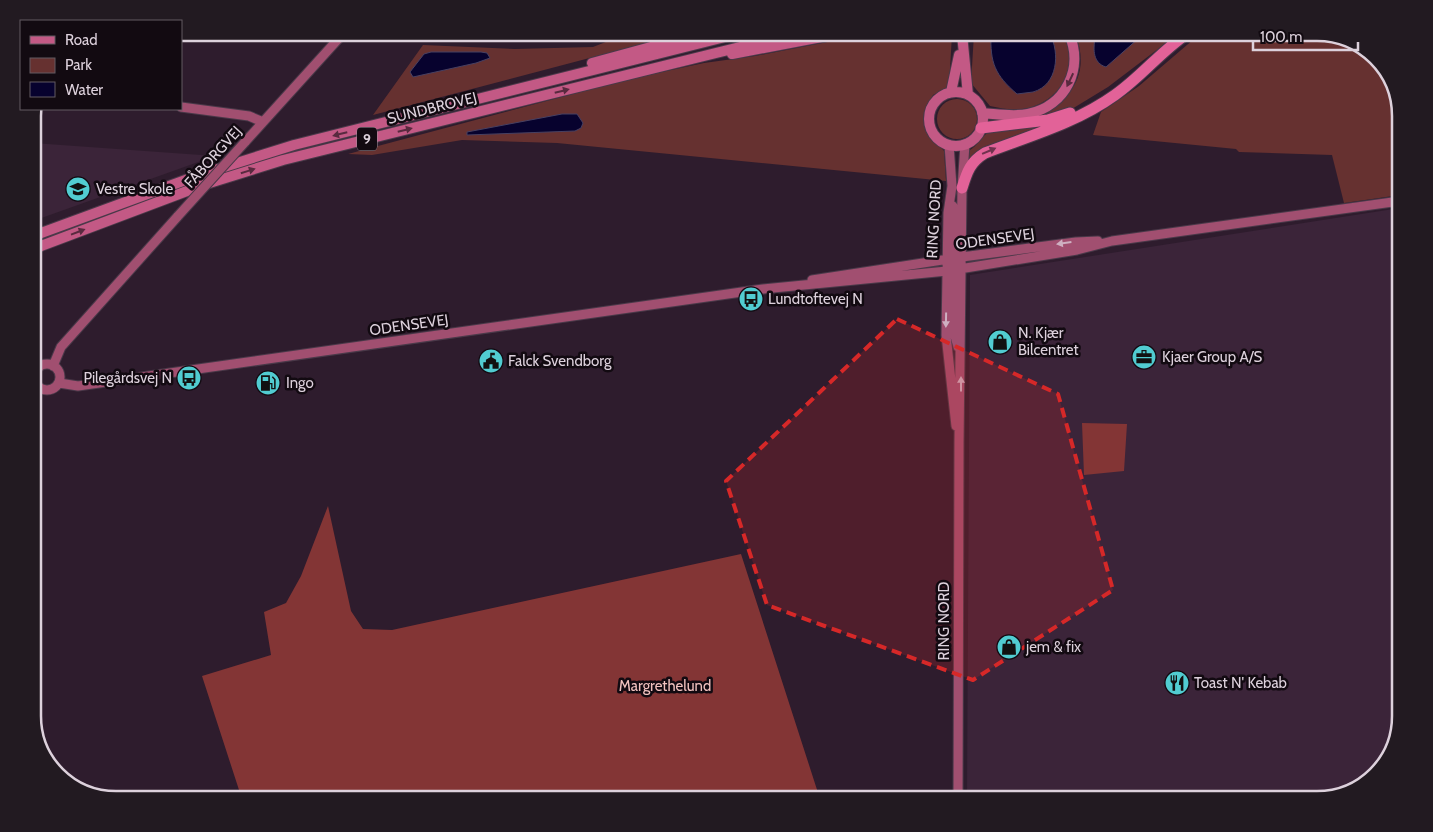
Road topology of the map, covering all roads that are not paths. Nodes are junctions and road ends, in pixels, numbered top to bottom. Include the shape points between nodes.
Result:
1 (337, 41) edge
2 (674, 41) edge
3 (713, 41) edge
4 (765, 41) edge
5 (803, 41) edge
6 (961, 41) edge
7 (963, 41) edge
8 (1071, 41) edge
9 (1178, 41) edge
10 (708, 55) junction
11 (1155, 59) junction
12 (951, 92) junction
13 (968, 95) junction
14 (472, 100) junction
15 (182, 107) edge
16 (982, 113) junction
17 (264, 122) junction
18 (981, 128) junction
19 (965, 144) junction
20 (949, 145) junction
21 (957, 187) junction
22 (1392, 202) edge
23 (41, 233) edge
24 (1112, 241) junction
25 (41, 246) edge
26 (955, 264) junction
27 (763, 290) junction
28 (53, 366) junction
29 (41, 368) edge
30 (59, 383) junction
31 (41, 388) edge
32 (959, 443) junction
33 (958, 791) edge

1 - 17 street, FÅBORGVEJ
2 - 14 main road
3 - 14 main road, SUNDBROVEJ / 9
4 - 10 main road, SUNDBROVEJ / 9
5 - 10 main road via 740,54
6 - 12 main road
7 - 13 main road
8 -> 16 main road via 1074,70 1065,91 1054,102 1026,114
9 - 11 highway
25 -> 10 main road, SUNDBROVEJ / 9 via 203,185 283,160
11 - 18 highway via 1103,97 1065,115
21 -> 11 highway via 969,166 985,152 1068,122 1095,108
12 - 13 main road
12 - 20 main road via 937,99 929,114 935,136
13 - 16 main road via 979,105
14 -> 23 main road, SUNDBROVEJ / 9 via 250,158
15 - 17 street via 249,116
16 - 18 main road
17 - 28 street, FÅBORGVEJ, bridge via 61,347
18 - 19 main road
19 - 20 main road
19 - 21 street, RING NORD
20 - 21 street, RING NORD
21 - 26 street, RING NORD
21 - 26 street, RING NORD via 948,213
22 - 24 street, ODENSEVEJ
24 - 26 street, ODENSEVEJ via 1078,250
24 -> 26 street, ODENSEVEJ via 1044,246
26 - 27 street, ODENSEVEJ via 866,280
26 - 27 street, ODENSEVEJ via 777,285
32 -> 26 street, RING NORD via 961,360
26 -> 32 street, RING NORD via 947,359
27 - 30 street, ODENSEVEJ via 78,386
28 - 29 street
28 - 30 street via 60,375
30 - 31 street via 50,390
32 - 33 street, RING NORD

